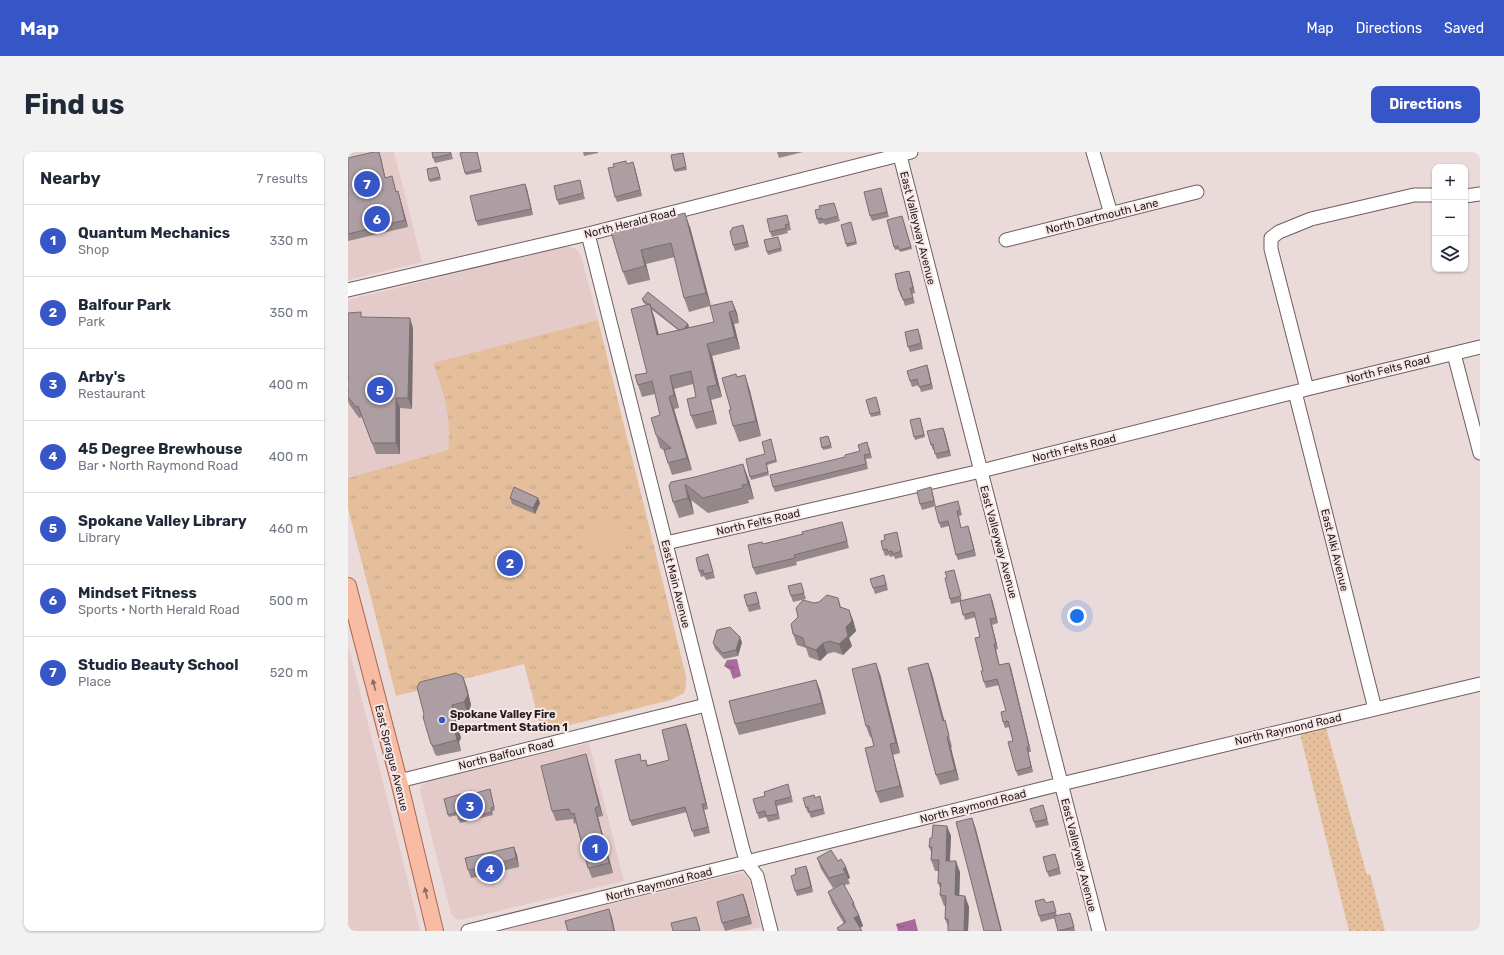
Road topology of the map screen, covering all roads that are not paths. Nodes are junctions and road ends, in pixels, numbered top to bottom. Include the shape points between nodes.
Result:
1 (1094, 152) edge
2 (903, 153) edge
3 (1197, 192) dead end
4 (1480, 194) edge
5 (1432, 195) edge
6 (1468, 196) edge
7 (1110, 214) junction
8 (588, 234) junction
9 (1006, 240) dead end
10 (348, 290) edge
11 (1480, 347) edge
12 (1454, 354) junction
13 (1301, 391) junction
14 (1480, 453) edge
15 (981, 472) junction
16 (666, 543) junction
17 (348, 586) edge
18 (1480, 684) edge
19 (706, 705) junction
20 (1375, 709) junction
21 (398, 781) junction
22 (1061, 784) junction
23 (747, 862) junction
24 (435, 931) edge
25 (468, 931) edge
26 (771, 931) edge
27 (1099, 931) edge

1 - 7 street
2 - 8 street, North Herald Road
2 - 15 street, East Valleyway Avenue
3 - 7 street, North Dartmouth Lane
4 - 6 street
5 - 13 street, East Alki Avenue via 1414,195 1311,220 1279,232 1271,238 1271,249
7 - 9 street, North Dartmouth Lane
8 - 10 street, North Herald Road
8 - 16 street, East Main Avenue
11 - 12 street, North Felts Road
12 - 13 street, North Felts Road
12 - 14 street
13 - 15 street, North Felts Road
13 - 20 street, East Alki Avenue
15 - 16 street, North Felts Road
15 - 22 street, East Valleyway Avenue
16 - 19 street, East Main Avenue
21 -> 17 main road, East Sprague Avenue
18 - 20 street, North Raymond Road
19 - 21 street, North Balfour Road
19 - 23 street, East Main Avenue
20 - 22 street, North Raymond Road
24 -> 21 main road, East Sprague Avenue
22 - 23 street, North Raymond Road
22 - 27 street, East Valleyway Avenue
23 - 25 street, North Raymond Road
23 - 26 street, East Main Avenue via 756,876

